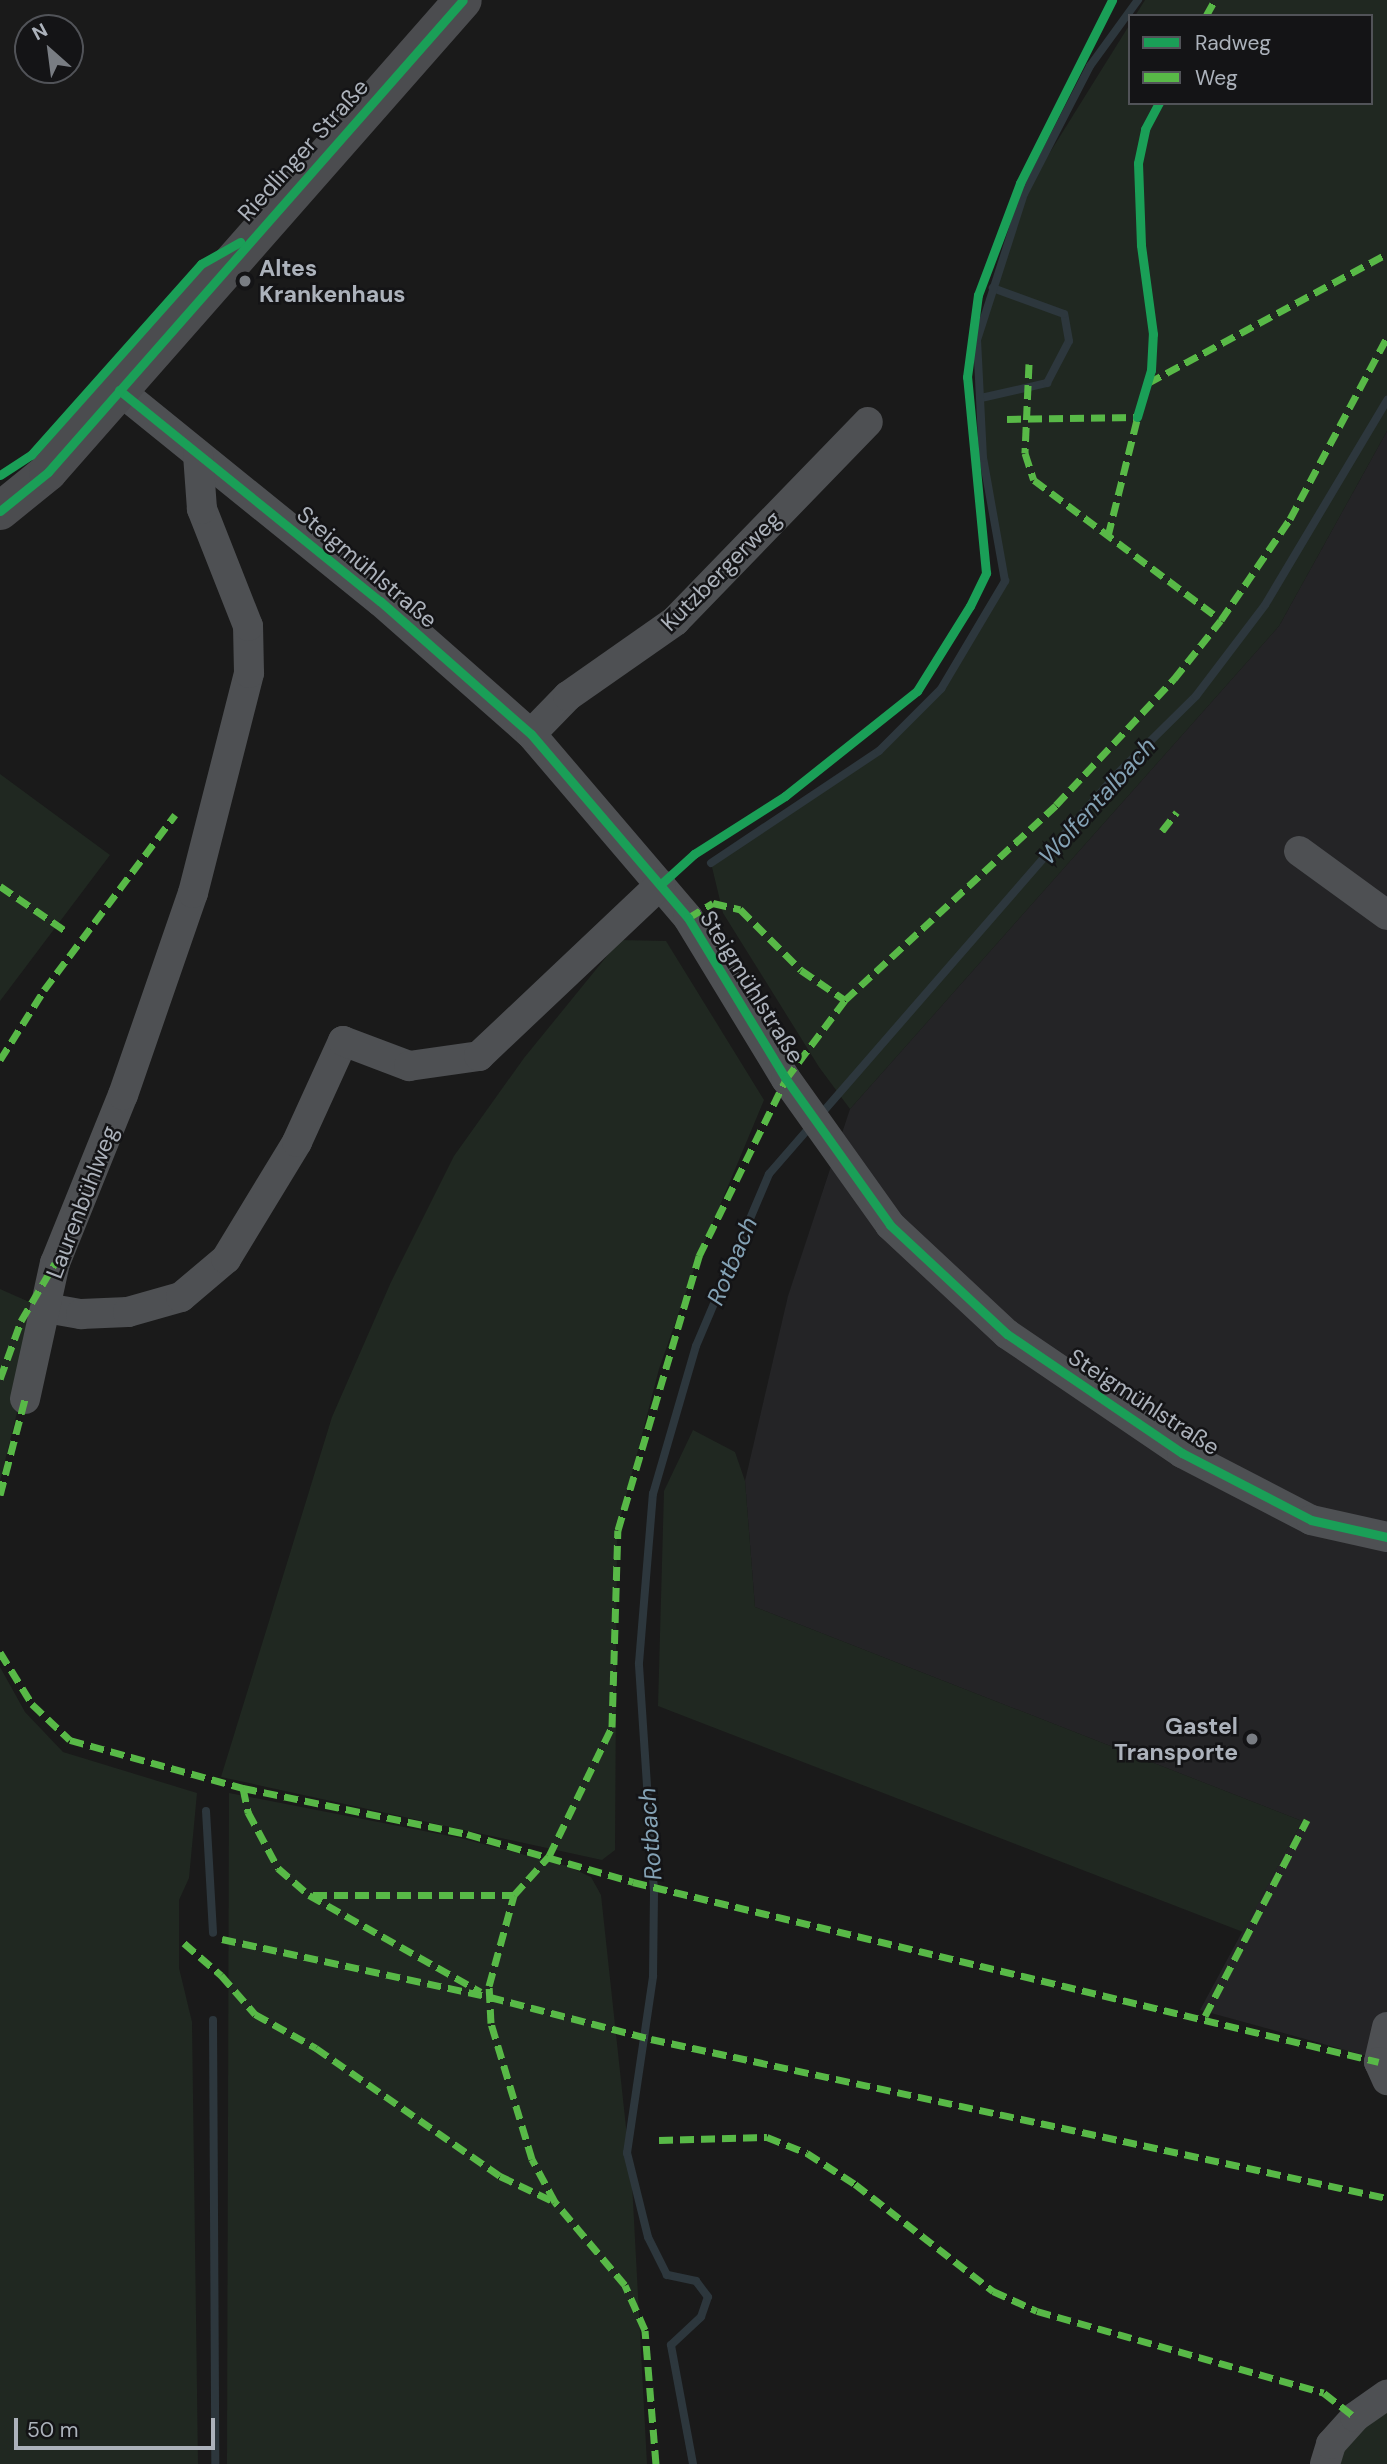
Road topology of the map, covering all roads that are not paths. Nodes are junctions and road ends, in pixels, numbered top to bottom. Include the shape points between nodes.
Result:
1 (463, 0) edge
2 (119, 390) junction
3 (868, 422) dead end
4 (198, 455) junction
5 (0, 511) edge
6 (531, 734) junction
7 (1299, 852) dead end
8 (661, 884) junction
9 (1387, 915) edge
10 (46, 1308) junction
11 (25, 1399) dead end
12 (1387, 1538) edge
13 (1387, 2028) edge
14 (1387, 2080) edge
15 (1387, 2395) edge
16 (1325, 2464) edge

1 - 2 main road, Riedlinger Straße
2 - 4 street, Steigmühlstraße
2 - 5 main road, Riedlinger Straße via 48,472
3 - 6 street, Kutzbergerweg via 675,621 568,696
4 - 6 street, Steigmühlstraße via 380,601
4 - 10 street, Laurenbühlweg via 202,509 248,626 249,674 193,893 124,1095 55,1263
6 - 8 street, Steigmühlstraße
7 - 9 street
8 - 10 street, Laurenbühlweg via 479,1056 409,1066 343,1041 297,1142 226,1259 181,1297 128,1312 81,1314
8 - 12 street, Steigmühlstraße via 688,918 786,1079 890,1225 1007,1334 1182,1453 1311,1520
10 - 11 street
13 - 14 street via 1379,2062
15 - 16 street via 1355,2417 1331,2444

